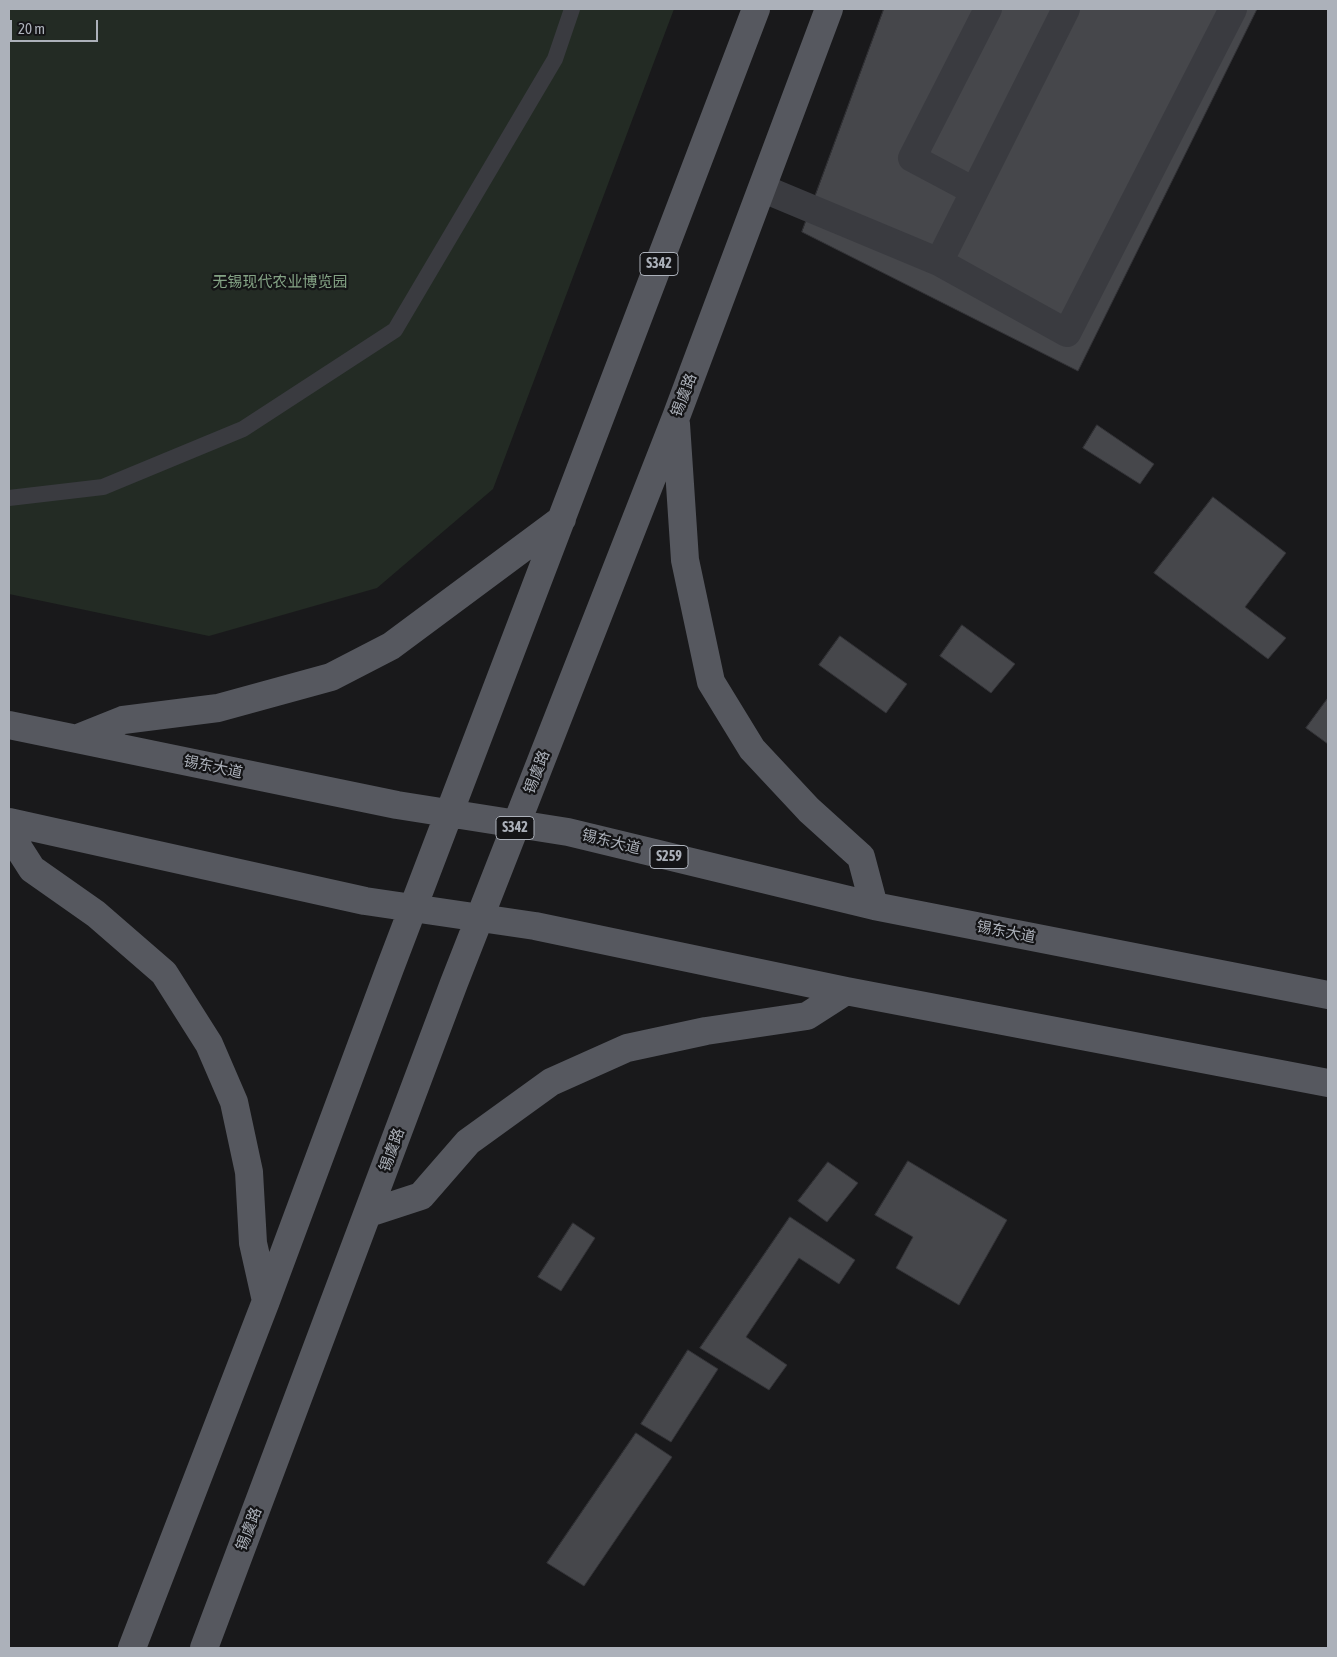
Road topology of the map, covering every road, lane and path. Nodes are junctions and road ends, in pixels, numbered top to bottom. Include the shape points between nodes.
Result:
1 (572, 9) edge
2 (756, 9) edge
3 (829, 9) edge
4 (988, 9) edge
5 (1066, 9) edge
6 (1234, 9) edge
7 (764, 189) junction
8 (974, 191) junction
9 (938, 262) junction
10 (676, 417) junction
11 (9, 498) edge
12 (562, 519) junction
13 (9, 724) edge
14 (78, 738) junction
15 (451, 814) junction
16 (9, 822) edge
17 (516, 824) junction
18 (9, 833) edge
19 (874, 906) junction
20 (414, 908) junction
21 (480, 918) junction
22 (846, 991) junction
23 (1328, 995) edge
24 (1328, 1083) edge
25 (369, 1213) junction
26 (266, 1301) junction
27 (132, 1648) edge
28 (204, 1648) edge

1 - 11 lane via 555,59 395,330 234,432 103,487
2 - 12 main road, S342
3 - 7 main road, 锡虞路 / S342
4 - 8 street via 912,158
5 - 8 street
6 - 9 street via 1067,334
7 - 9 street
7 - 10 main road, 锡虞路 / S342
8 - 9 street
10 - 17 main road, 锡虞路 / S342
10 - 19 main road via 685,560 711,682 752,750 808,810 861,857
12 - 14 main road via 391,646 331,677 218,708 123,720
12 - 15 main road, S342
13 - 14 main road, 锡东大道 / S259
14 - 15 main road, 锡东大道 / S259
15 - 17 main road, 锡东大道 / S259
15 - 20 main road, S342
16 - 20 main road via 365,901
17 - 19 main road, 锡东大道 / S259 via 568,832
17 - 21 main road, 锡虞路 / S342
18 - 26 main road via 32,869 96,914 164,973 209,1044 234,1102 249,1172 252,1243
19 - 23 main road, 锡东大道 / S259
20 - 21 main road
20 - 26 main road, S342
21 - 22 main road via 535,926
21 - 25 main road, 锡虞路 / S342
22 - 24 main road
22 - 25 main road via 807,1016 706,1031 627,1048 551,1082 468,1142 421,1196
25 - 28 main road, 锡虞路 / S342
26 - 27 main road, S342

